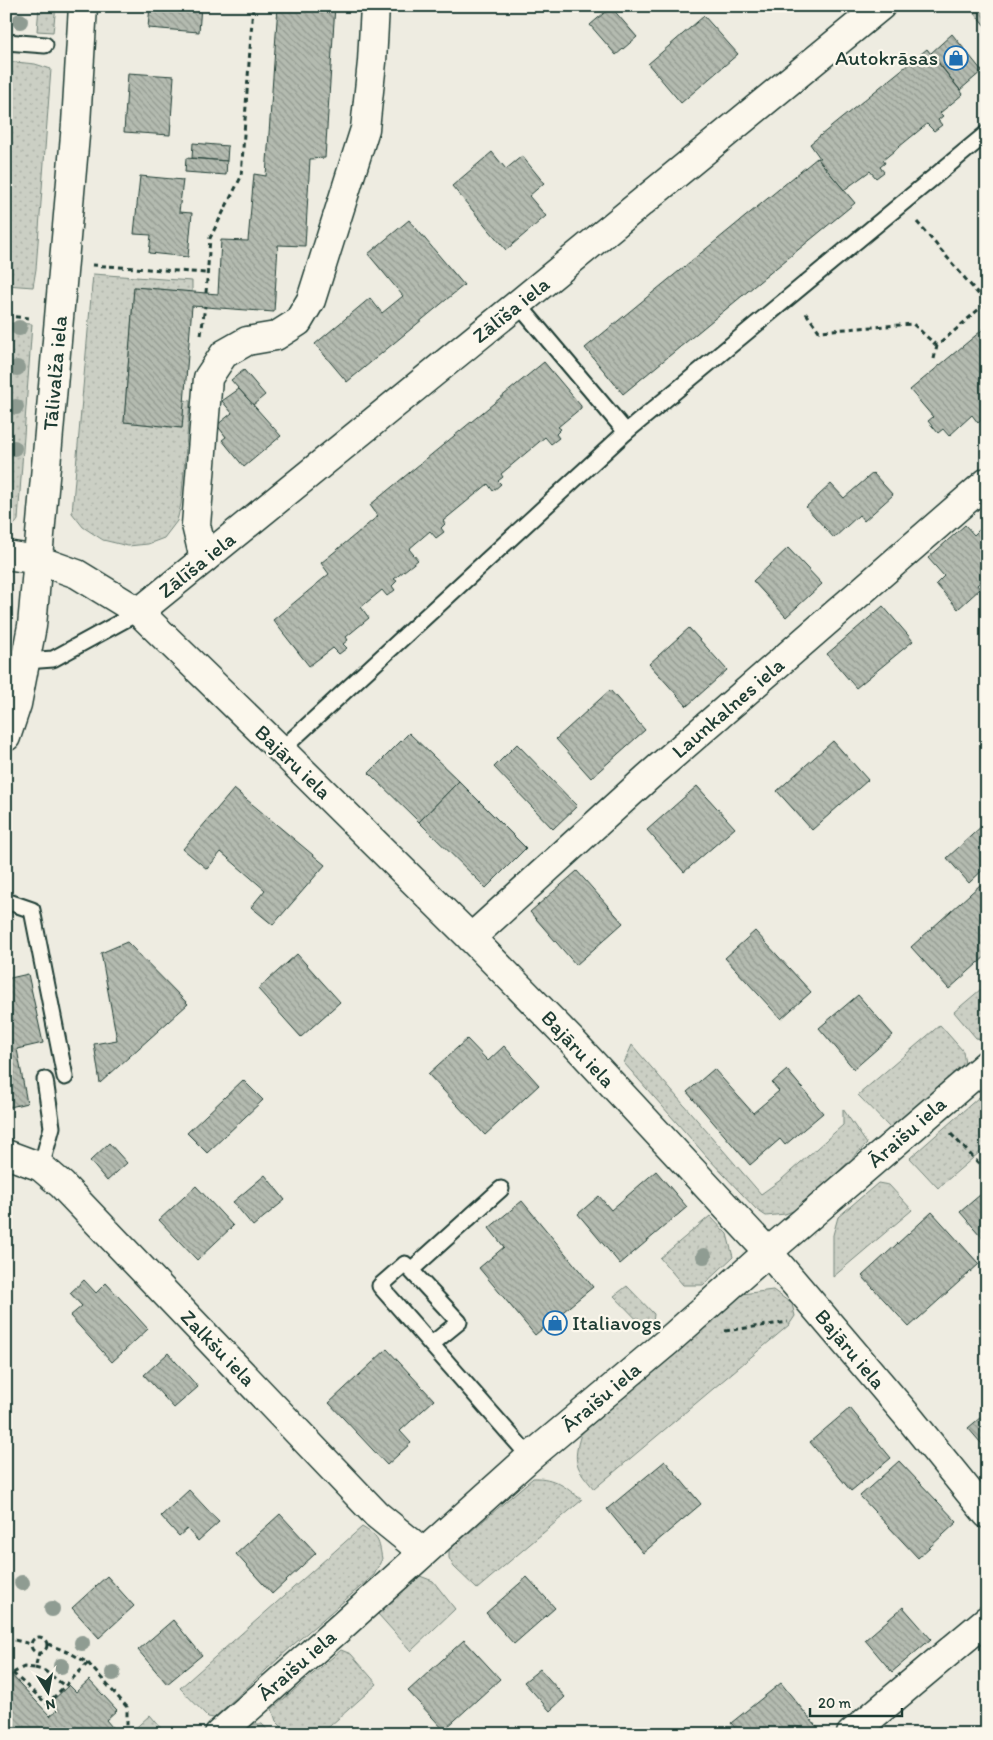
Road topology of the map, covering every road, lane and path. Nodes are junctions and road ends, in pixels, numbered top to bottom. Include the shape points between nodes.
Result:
1 (83, 6) edge
2 (254, 6) edge
3 (376, 6) edge
4 (881, 6) edge
5 (6, 42) edge
6 (45, 45) dead end
7 (987, 133) edge
8 (901, 204) junction
9 (84, 265) dead end
10 (206, 273) junction
11 (206, 293) dead end
12 (792, 295) junction
13 (986, 303) edge
14 (518, 304) junction
15 (205, 306) dead end
16 (200, 339) dead end
17 (936, 346) junction
18 (934, 359) dead end
19 (626, 432) junction
20 (987, 482) edge
21 (6, 555) edge
22 (204, 559) junction
23 (38, 560) junction
24 (139, 612) junction
25 (26, 662) junction
26 (6, 737) edge
27 (281, 750) junction
28 (6, 901) edge
29 (472, 938) junction
30 (987, 1064) edge
31 (65, 1077) dead end
32 (45, 1080) dead end
33 (930, 1113) junction
34 (6, 1154) edge
35 (41, 1167) junction
36 (987, 1172) edge
37 (501, 1189) dead end
38 (768, 1252) junction
39 (410, 1270) junction
40 (829, 1324) junction
41 (721, 1331) dead end
42 (432, 1344) junction
43 (530, 1457) junction
44 (987, 1514) edge
45 (423, 1552) junction
46 (987, 1620) edge
47 (6, 1638) edge
48 (32, 1644) junction
49 (48, 1644) junction
50 (39, 1653) junction
51 (88, 1663) junction
52 (6, 1666) edge
53 (35, 1668) junction
54 (13, 1673) junction
55 (65, 1686) junction
56 (122, 1734) edge
57 (218, 1734) edge
58 (851, 1734) edge

1 - 23 street, Tālivalža iela via 76,124
2 - 10 path via 241,177 210,238
3 - 22 street via 365,129 311,300 298,322 276,336 247,341 224,354 208,378 196,525
4 - 14 street, Zālīša iela
5 - 6 lane
7 - 8 lane
8 - 12 lane
8 - 13 path
9 - 10 path
10 - 11 path
12 - 17 path via 819,331 913,324
12 - 19 lane
13 - 17 path
14 - 19 lane
14 - 22 street, Zālīša iela
15 - 16 path
17 - 18 path
19 - 27 lane
20 - 29 street, Launkalnes iela via 648,777
21 - 23 street, Bajāru iela
22 - 24 street, Zālīša iela
23 - 24 street, Bajāru iela via 77,574
23 - 25 street, Tālivalža iela
24 - 25 lane via 53,659
24 - 27 street, Bajāru iela
25 - 26 street, Tālivalža iela
27 - 29 street, Bajāru iela
28 - 31 lane via 32,910
29 - 38 street, Bajāru iela
30 - 33 street, Āraišu iela
32 - 35 lane via 52,1126
33 - 36 path
33 - 38 street, Āraišu iela
34 - 35 street, Zalkšu iela
35 - 45 street, Zalkšu iela via 62,1185 376,1514
37 - 39 lane
38 - 40 street, Bajāru iela
38 - 43 street, Āraišu iela
39 - 42 lane via 458,1322
39 - 42 lane via 405,1264 380,1286
40 - 41 path via 792,1321
40 - 44 street, Bajāru iela
42 - 43 lane
43 - 45 street, Āraišu iela
45 - 57 street, Āraišu iela
46 - 58 street
47 - 48 path
48 - 49 path via 38,1636 46,1639
48 - 50 path via 34,1651
49 - 50 path via 46,1650
49 - 51 path
50 - 53 path
51 - 55 path
51 - 56 path via 127,1707 127,1728
52 - 54 path
53 - 54 path via 24,1666
53 - 55 path via 45,1671
54 - 55 path via 47,1704

